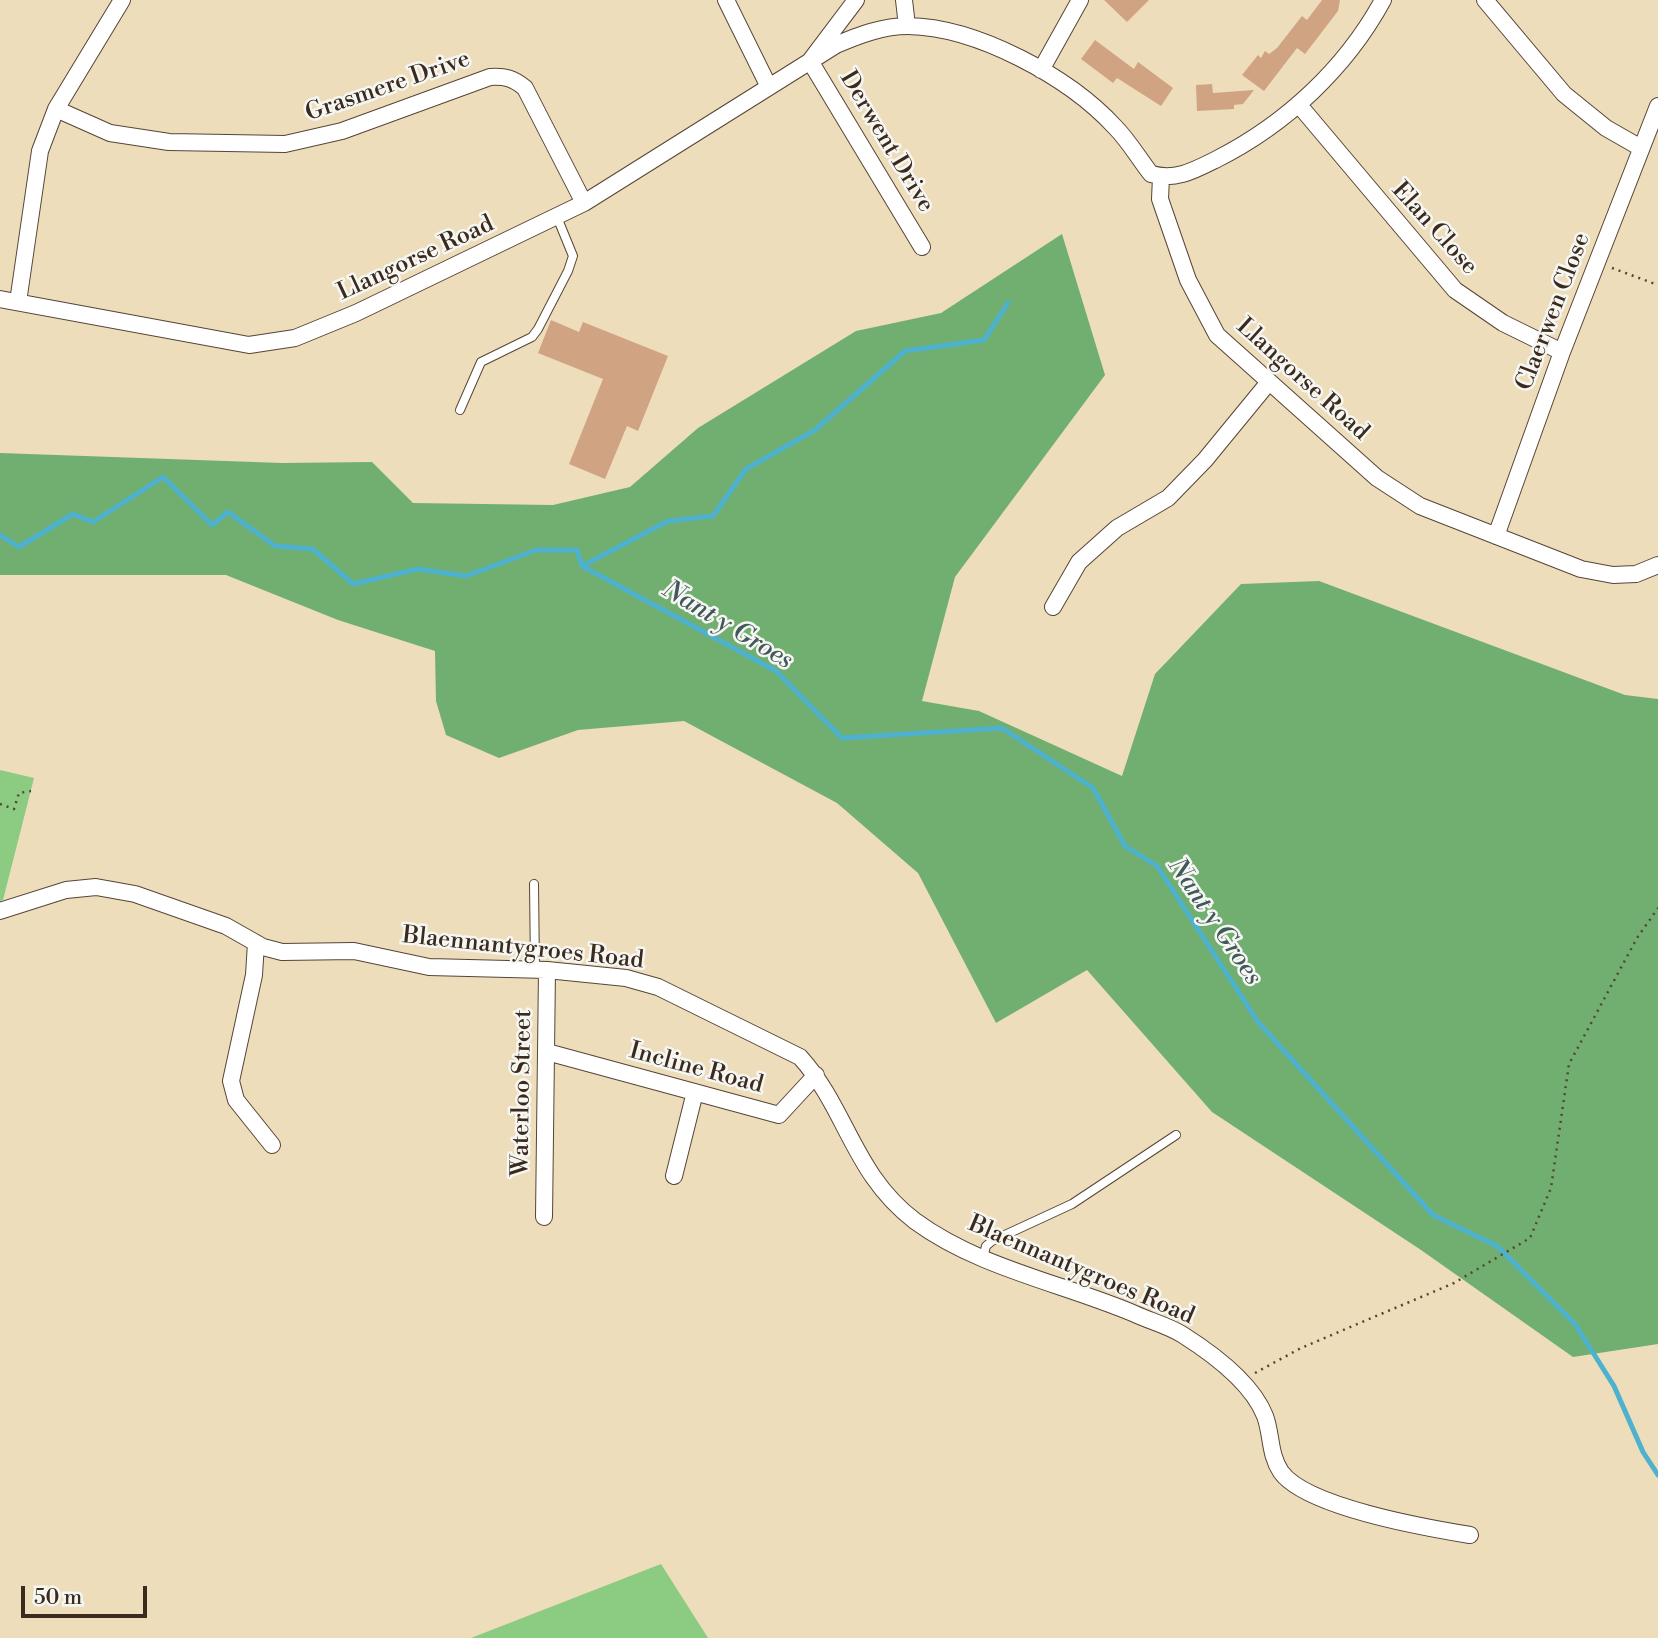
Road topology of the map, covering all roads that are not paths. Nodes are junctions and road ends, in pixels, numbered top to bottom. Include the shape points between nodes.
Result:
1 (122, 0) edge
2 (726, 0) edge
3 (856, 0) edge
4 (904, 0) edge
5 (1080, 0) edge
6 (1383, 0) edge
7 (1485, 0) edge
8 (907, 26) junction
9 (810, 61) junction
10 (1041, 70) junction
11 (768, 85) junction
12 (1299, 104) junction
13 (1658, 106) edge
14 (56, 108) junction
15 (1642, 148) junction
16 (1161, 177) junction
17 (584, 203) junction
18 (557, 217) junction
19 (922, 247) dead end
20 (0, 299) edge
21 (18, 302) junction
22 (1562, 352) junction
23 (1269, 382) junction
24 (460, 410) dead end
25 (1496, 536) junction
26 (1658, 565) edge
27 (1053, 607) dead end
28 (534, 884) dead end
29 (0, 911) edge
30 (256, 943) junction
31 (541, 970) junction
32 (547, 1052) junction
33 (816, 1075) junction
34 (695, 1092) junction
35 (1176, 1135) dead end
36 (272, 1145) dead end
37 (674, 1176) dead end
38 (544, 1217) dead end
39 (983, 1258) junction
40 (1470, 1535) dead end

1 - 14 street
2 - 11 street
3 - 9 street, Llangorse Road
4 - 8 street
5 - 10 street
6 - 12 street via 1335,68
7 - 15 street via 1564,94 1606,128
8 - 9 street, Llangorse Road via 858,36
8 - 10 street, Llangorse Road via 989,44
9 - 11 street, Llangorse Road
9 - 19 street, Derwent Drive
10 - 16 street, Llangorse Road via 1116,127 1151,174
11 - 17 street, Llangorse Road
12 - 16 street via 1238,148 1189,173
12 - 22 street, Elan Close via 1455,290 1503,323
13 - 15 street, Claerwen Close
14 - 17 street, Grasmere Drive via 110,133 182,142 285,144 342,131 502,76 515,79 524,88
14 - 21 street via 40,151
15 - 22 street, Claerwen Close
16 - 23 street, Llangorse Road via 1160,199 1194,291 1217,335
17 - 18 street, Llangorse Road
18 - 21 street, Llangorse Road via 327,326 269,344 249,345
18 - 24 lane via 573,256 568,271 532,337 481,362
20 - 21 street, Llangorse Road
22 - 25 street, Claerwen Close
23 - 25 street, Llangorse Road via 1377,478 1420,506
23 - 27 street via 1168,498 1117,528 1079,562
25 - 26 street, Llangorse Road via 1581,569 1613,575 1636,574
28 - 31 lane
29 - 30 street, Blaennantygroes Road via 66,890 96,887 135,894 187,912
30 - 31 street, Blaennantygroes Road via 282,952 354,951 429,967
30 - 36 street via 254,975 231,1081 236,1100
31 - 32 street, Waterloo Street
31 - 33 street, Blaennantygroes Road via 626,978 658,987 800,1057
32 - 34 street, Incline Road
32 - 38 street, Waterloo Street
33 - 34 street, Incline Road via 779,1115
33 - 39 street, Blaennantygroes Road via 862,1164 888,1195 915,1220
34 - 37 street
35 - 39 lane via 1064,1208 992,1241
39 - 40 street, Blaennantygroes Road via 1098,1298 1182,1334 1227,1367 1258,1400 1273,1457 1283,1474 1300,1488 1410,1525

